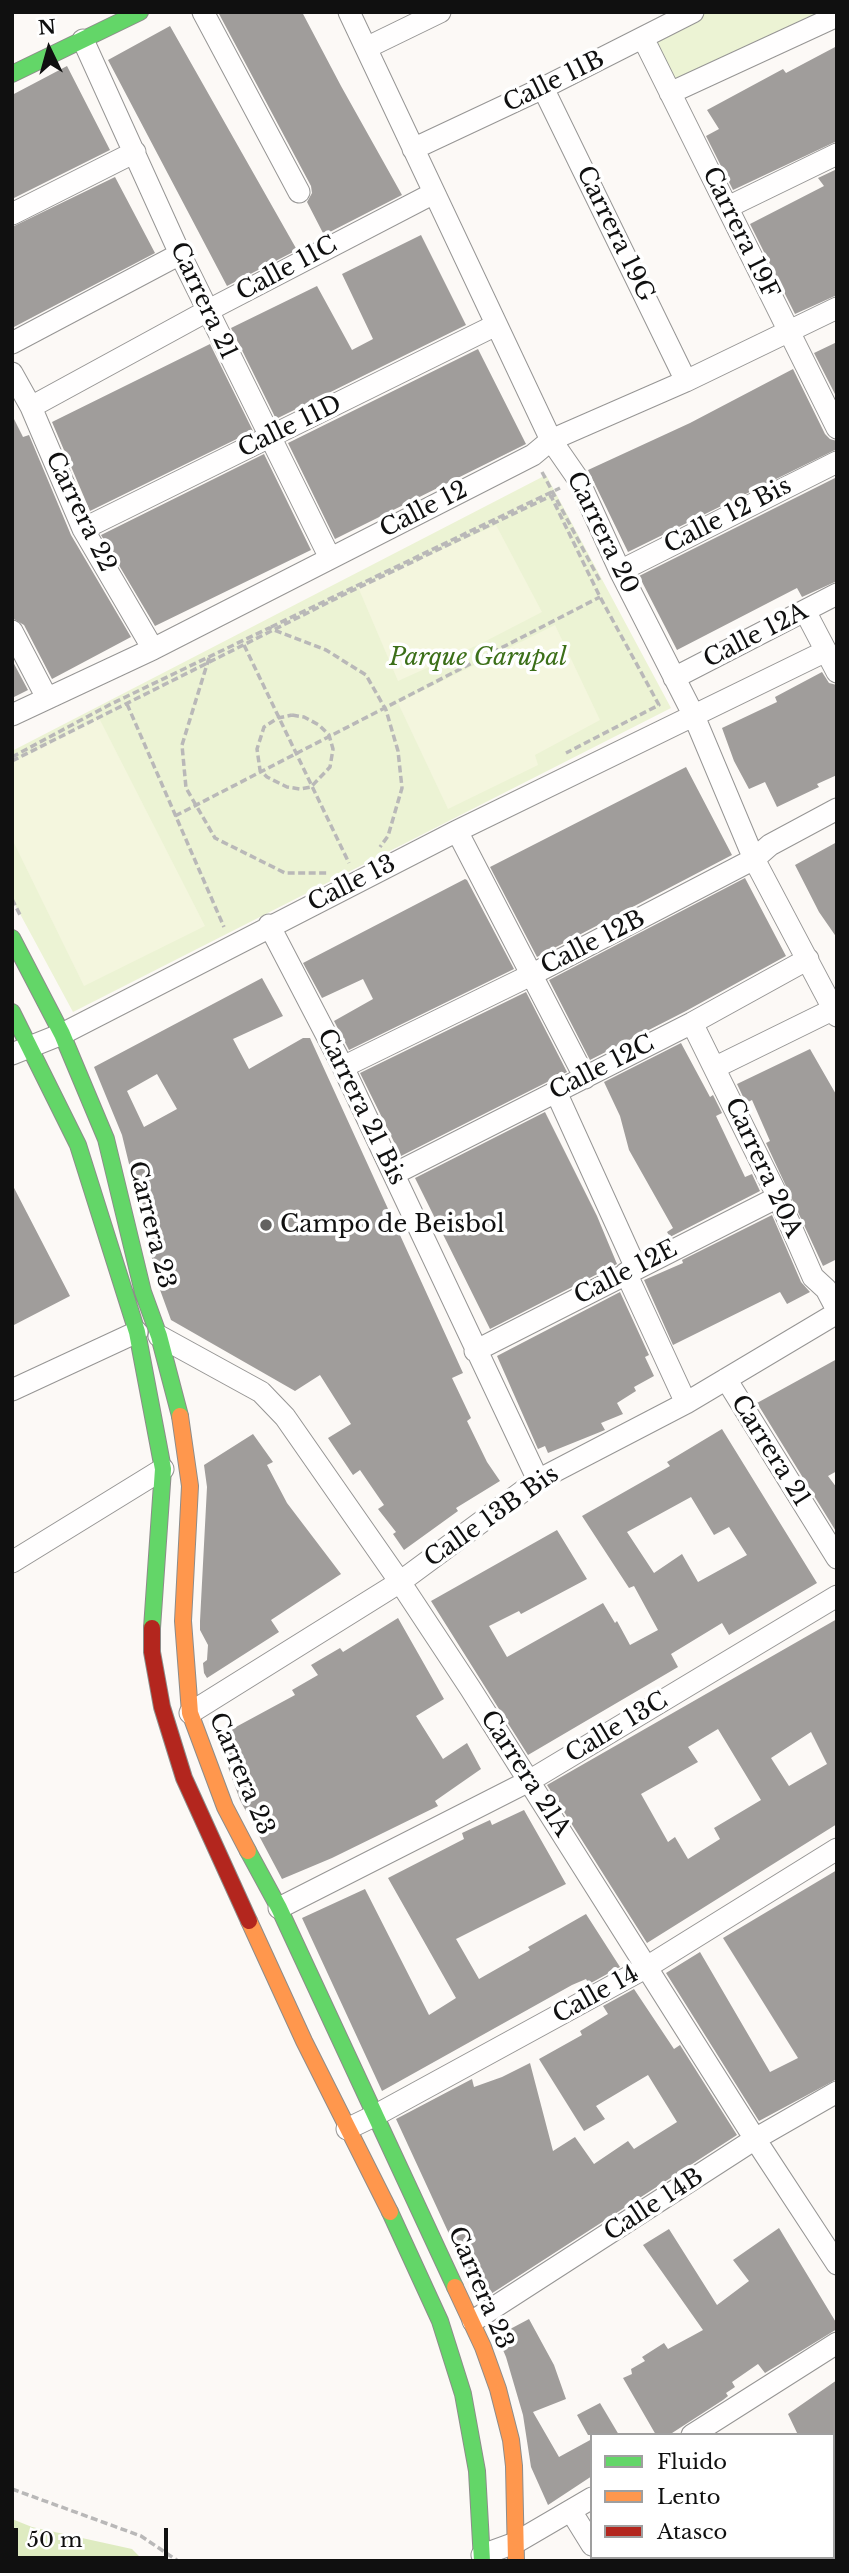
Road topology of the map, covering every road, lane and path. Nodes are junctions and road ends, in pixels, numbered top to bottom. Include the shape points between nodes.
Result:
1 (140, 12) edge
2 (204, 12) edge
3 (349, 12) edge
4 (440, 12) edge
5 (693, 12) edge
6 (837, 16) edge
7 (100, 21) edge
8 (643, 38) junction
9 (83, 40) junction
10 (366, 48) junction
11 (12, 74) edge
12 (543, 88) junction
13 (670, 93) junction
14 (413, 149) junction
15 (135, 152) junction
16 (837, 154) edge
17 (299, 192) dead end
18 (434, 193) junction
19 (728, 208) junction
20 (12, 215) edge
21 (180, 254) junction
22 (837, 308) edge
23 (207, 311) junction
24 (496, 325) junction
25 (788, 332) junction
26 (12, 342) edge
27 (12, 373) edge
28 (686, 381) junction
29 (31, 407) junction
30 (837, 428) edge
31 (269, 438) junction
32 (551, 440) junction
33 (837, 462) edge
34 (578, 479) junction
35 (83, 528) junction
36 (330, 558) junction
37 (620, 571) junction
38 (837, 594) edge
39 (600, 597) junction
40 (805, 611) junction
41 (269, 628) junction
42 (275, 629) junction
43 (12, 631) edge
44 (244, 645) junction
45 (153, 649) junction
46 (826, 651) junction
47 (208, 660) junction
48 (837, 672) edge
49 (674, 678) junction
50 (47, 698) junction
51 (127, 704) junction
52 (385, 707) junction
53 (12, 715) edge
54 (694, 716) junction
55 (278, 718) junction
56 (329, 735) junction
57 (295, 753) junction
58 (559, 756) dead end
59 (12, 759) edge
60 (260, 770) junction
61 (311, 787) junction
62 (195, 804) junction
63 (837, 809) edge
64 (175, 816) junction
65 (457, 831) junction
66 (390, 842) dead end
67 (380, 847) junction
68 (370, 852) dead end
69 (376, 853) dead end
70 (360, 858) dead end
71 (754, 859) junction
72 (349, 863) junction
73 (355, 863) dead end
74 (322, 877) dead end
75 (12, 899) edge
76 (24, 924) dead end
77 (269, 925) junction
78 (213, 932) dead end
79 (12, 938) edge
80 (808, 959) junction
81 (531, 975) junction
82 (12, 1012) edge
83 (835, 1013) edge
84 (692, 1023) junction
85 (62, 1034) junction
86 (21, 1050) edge
87 (343, 1067) junction
88 (716, 1067) junction
89 (584, 1078) junction
90 (556, 1092) junction
91 (394, 1174) junction
92 (778, 1196) junction
93 (631, 1271) junction
94 (837, 1311) edge
95 (137, 1332) junction
96 (159, 1336) junction
97 (475, 1351) junction
98 (726, 1379) junction
99 (12, 1390) edge
100 (686, 1403) junction
101 (163, 1469) junction
102 (538, 1480) junction
103 (837, 1559) edge
104 (12, 1562) edge
105 (400, 1581) junction
106 (837, 1596) edge
107 (190, 1713) junction
108 (529, 1781) junction
109 (837, 1849) edge
110 (279, 1908) junction
111 (647, 1967) junction
112 (837, 2092) edge
113 (376, 2115) junction
114 (347, 2129) junction
115 (755, 2139) junction
116 (837, 2264) edge
117 (473, 2321) junction
118 (837, 2343) edge
119 (695, 2433) edge
120 (12, 2489) edge
121 (590, 2499) edge
122 (571, 2511) junction
123 (590, 2542) edge
124 (515, 2552) edge
125 (482, 2558) edge
126 (178, 2561) edge

1 - 7 main road
2 - 17 street
3 - 10 street, Carrera 20
4 - 10 street
5 - 8 street, Calle 11B
6 - 13 street
7 - 9 main road
8 - 12 street, Calle 11B
8 - 13 street, Carrera 19F
9 - 11 main road
9 - 15 street, Carrera 21
10 - 14 street, Carrera 20
12 - 14 street, Calle 11B
12 - 28 street, Carrera 19G
13 - 19 street, Carrera 19F
14 - 18 street, Carrera 20
15 - 20 street
15 - 21 street, Carrera 21
16 - 19 street
18 - 23 street, Calle 11C
18 - 24 street, Carrera 20
19 - 25 street, Carrera 19F
21 - 23 street, Carrera 21
21 - 26 street
22 - 25 street, Calle 12
23 - 29 street, Calle 11C
23 - 31 street, Carrera 21
24 - 31 street, Calle 11D
24 - 32 street, Carrera 20
25 - 28 street, Calle 12
25 - 30 street, Carrera 19F
27 - 29 street, Carrera 22
28 - 32 street, Calle 12
29 - 35 street, Carrera 22
31 - 35 street, Calle 11D
31 - 36 street, Carrera 21
32 - 34 street, Carrera 20
32 - 36 street, Calle 12 via 533,455
33 - 37 street, Calle 12 Bis
34 - 37 street, Carrera 20
34 - 41 path
35 - 45 street, Carrera 22
36 - 45 street, Calle 12
37 - 49 street, Carrera 20
38 - 40 street, Calle 12A
39 - 42 path via 551,496
39 - 52 path
39 - 58 path via 659,705
40 - 46 street
40 - 49 street, Calle 12A
41 - 42 path
41 - 47 path
42 - 44 path
42 - 52 path via 327,650 366,675
43 - 50 street
44 - 47 path
44 - 55 path
45 - 50 street, Calle 12
46 - 48 street
46 - 54 street, Calle 13
47 - 51 path
47 - 59 path via 111,704
47 - 62 path via 182,745 186,788
49 - 54 street, Carrera 20
50 - 53 street, Calle 12
51 - 59 path
51 - 64 path
52 - 56 path
52 - 67 path via 398,751 402,788 388,836
54 - 65 street, Calle 13
54 - 71 street, Carrera 20
55 - 56 path via 304,717
55 - 57 path
55 - 60 path via 261,733 257,749
56 - 57 path
56 - 61 path via 333,749 330,767
57 - 60 path
57 - 61 path
60 - 61 path via 287,787
60 - 62 path
61 - 72 path
62 - 64 path
62 - 74 path via 215,838 285,873 332,873
63 - 71 street, Calle 12B
64 - 78 path via 224,927
65 - 77 street, Calle 13
65 - 81 street
66 - 67 path
67 - 68 path
67 - 69 path
70 - 72 path
71 - 80 street, Carrera 20
71 - 81 street, Calle 12B
72 - 73 path via 342,868
75 - 76 path
77 - 85 street, Calle 13
77 - 87 street, Carrera 21 Bis
79 - 85 main road, Carrera 23
80 - 83 street, Carrera 20
80 - 84 street, Calle 12C
81 - 87 street, Calle 12B
81 - 89 street
82 - 86 main road, Carrera 23
83 - 88 street
84 - 88 street, Carrera 20A
84 - 89 street, Calle 12C
85 - 86 street, Calle 13
85 - 96 main road, Carrera 23 via 106,1139
86 - 95 main road, Carrera 23 via 78,1145
87 - 91 street, Carrera 21 Bis
88 - 92 street, Carrera 20A
89 - 90 street, Calle 12C
90 - 91 street, Calle 12C
90 - 93 street
91 - 97 street, Carrera 21 Bis
92 - 93 street, Calle 12E
92 - 94 street, Carrera 20A via 813,1277 826,1289
93 - 97 street, Calle 12E
93 - 100 street
94 - 98 street, Calle 13B Bis
95 - 99 street
95 - 101 main road, Carrera 23
96 - 105 street, Carrera 21A via 261,1392 285,1417
96 - 107 main road, Carrera 23 via 180,1418 190,1486 183,1621
97 - 102 street, Carrera 21 Bis
98 - 100 street, Calle 13B Bis
98 - 103 street, Carrera 21
100 - 102 street, Calle 13B Bis
101 - 104 street
101 - 114 main road, Carrera 23 via 152,1614 152,1652 162,1707 184,1779
102 - 105 street, Calle 13B Bis
105 - 107 street, Calle 13B Bis
105 - 108 street, Carrera 21A
106 - 108 street, Calle 13C
107 - 110 main road, Carrera 23 via 225,1807
108 - 110 street, Calle 13C
108 - 111 street, Carrera 21A
109 - 111 street, Calle 14
110 - 113 main road, Carrera 23
111 - 113 street, Calle 14
111 - 115 street, Carrera 21A
112 - 115 street, Calle 14B
113 - 114 street, Calle 14
113 - 117 main road, Carrera 23
114 - 125 main road, Carrera 23 via 448,2343 477,2471
115 - 116 street, Carrera 21A
115 - 117 street, Calle 14B
117 - 124 main road, Carrera 23 via 511,2440
118 - 119 street
120 - 126 path via 141,2536
121 - 122 street
122 - 123 street
122 - 124 street
124 - 125 street

